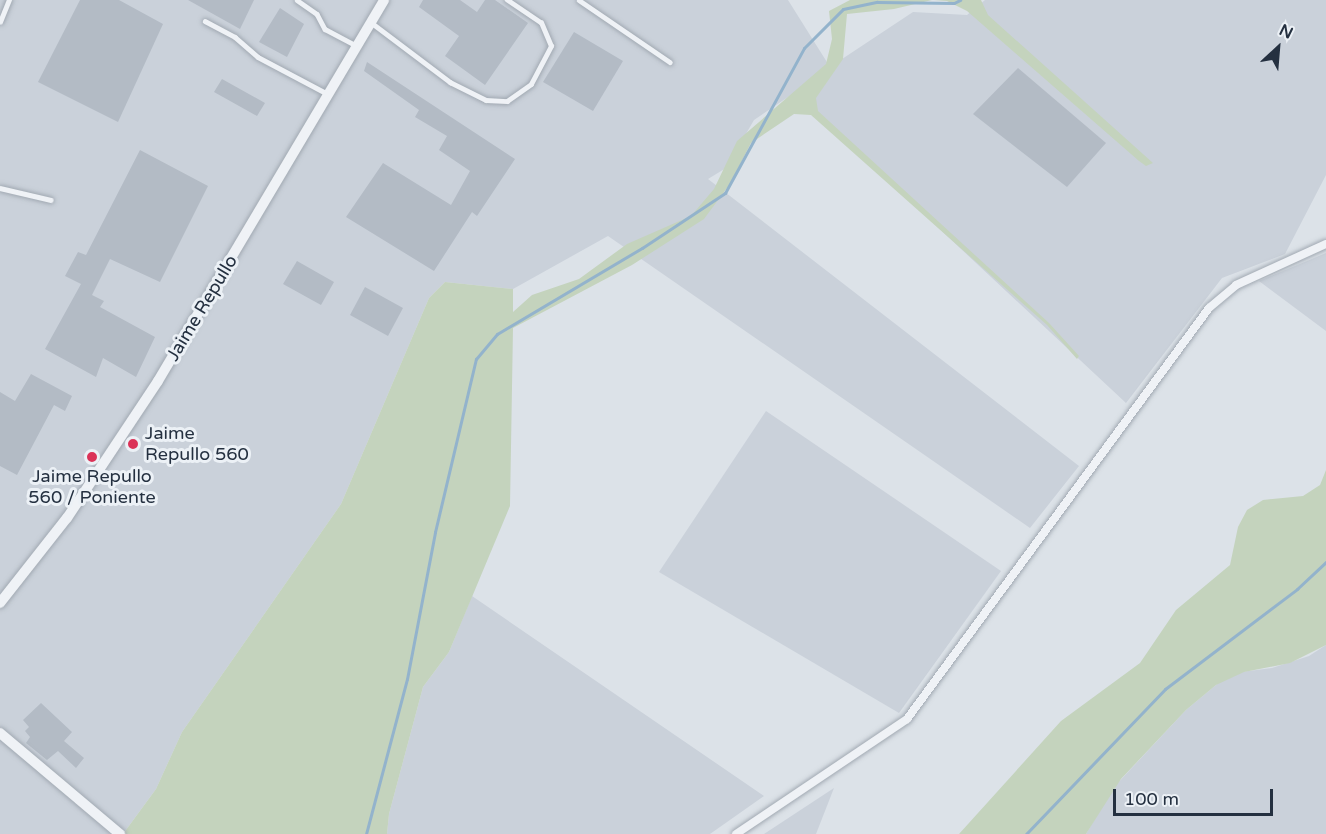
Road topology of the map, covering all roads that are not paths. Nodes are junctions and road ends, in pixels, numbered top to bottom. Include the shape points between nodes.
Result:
1 (9, 0) edge
2 (297, 0) edge
3 (384, 0) edge
4 (507, 0) edge
5 (579, 0) edge
6 (205, 21) dead end
7 (370, 21) junction
8 (0, 22) edge
9 (355, 45) junction
10 (670, 62) dead end
11 (326, 93) junction
12 (0, 188) edge
13 (51, 200) dead end
14 (1326, 244) edge
15 (0, 603) edge
16 (0, 733) edge
17 (120, 834) edge
18 (736, 834) edge

1 - 8 lane
2 - 9 lane via 317,14 325,29
3 - 7 street, Jaime Repullo
4 - 7 lane via 541,23 551,46 531,84 507,101 486,100 450,82
5 - 10 lane
6 - 11 lane via 235,37 258,57
7 - 9 street, Jaime Repullo
9 - 11 street, Jaime Repullo
11 - 15 street, Jaime Repullo via 158,381 67,518
12 - 13 lane
14 - 18 street via 1236,285 1209,308 907,719
16 - 17 street

